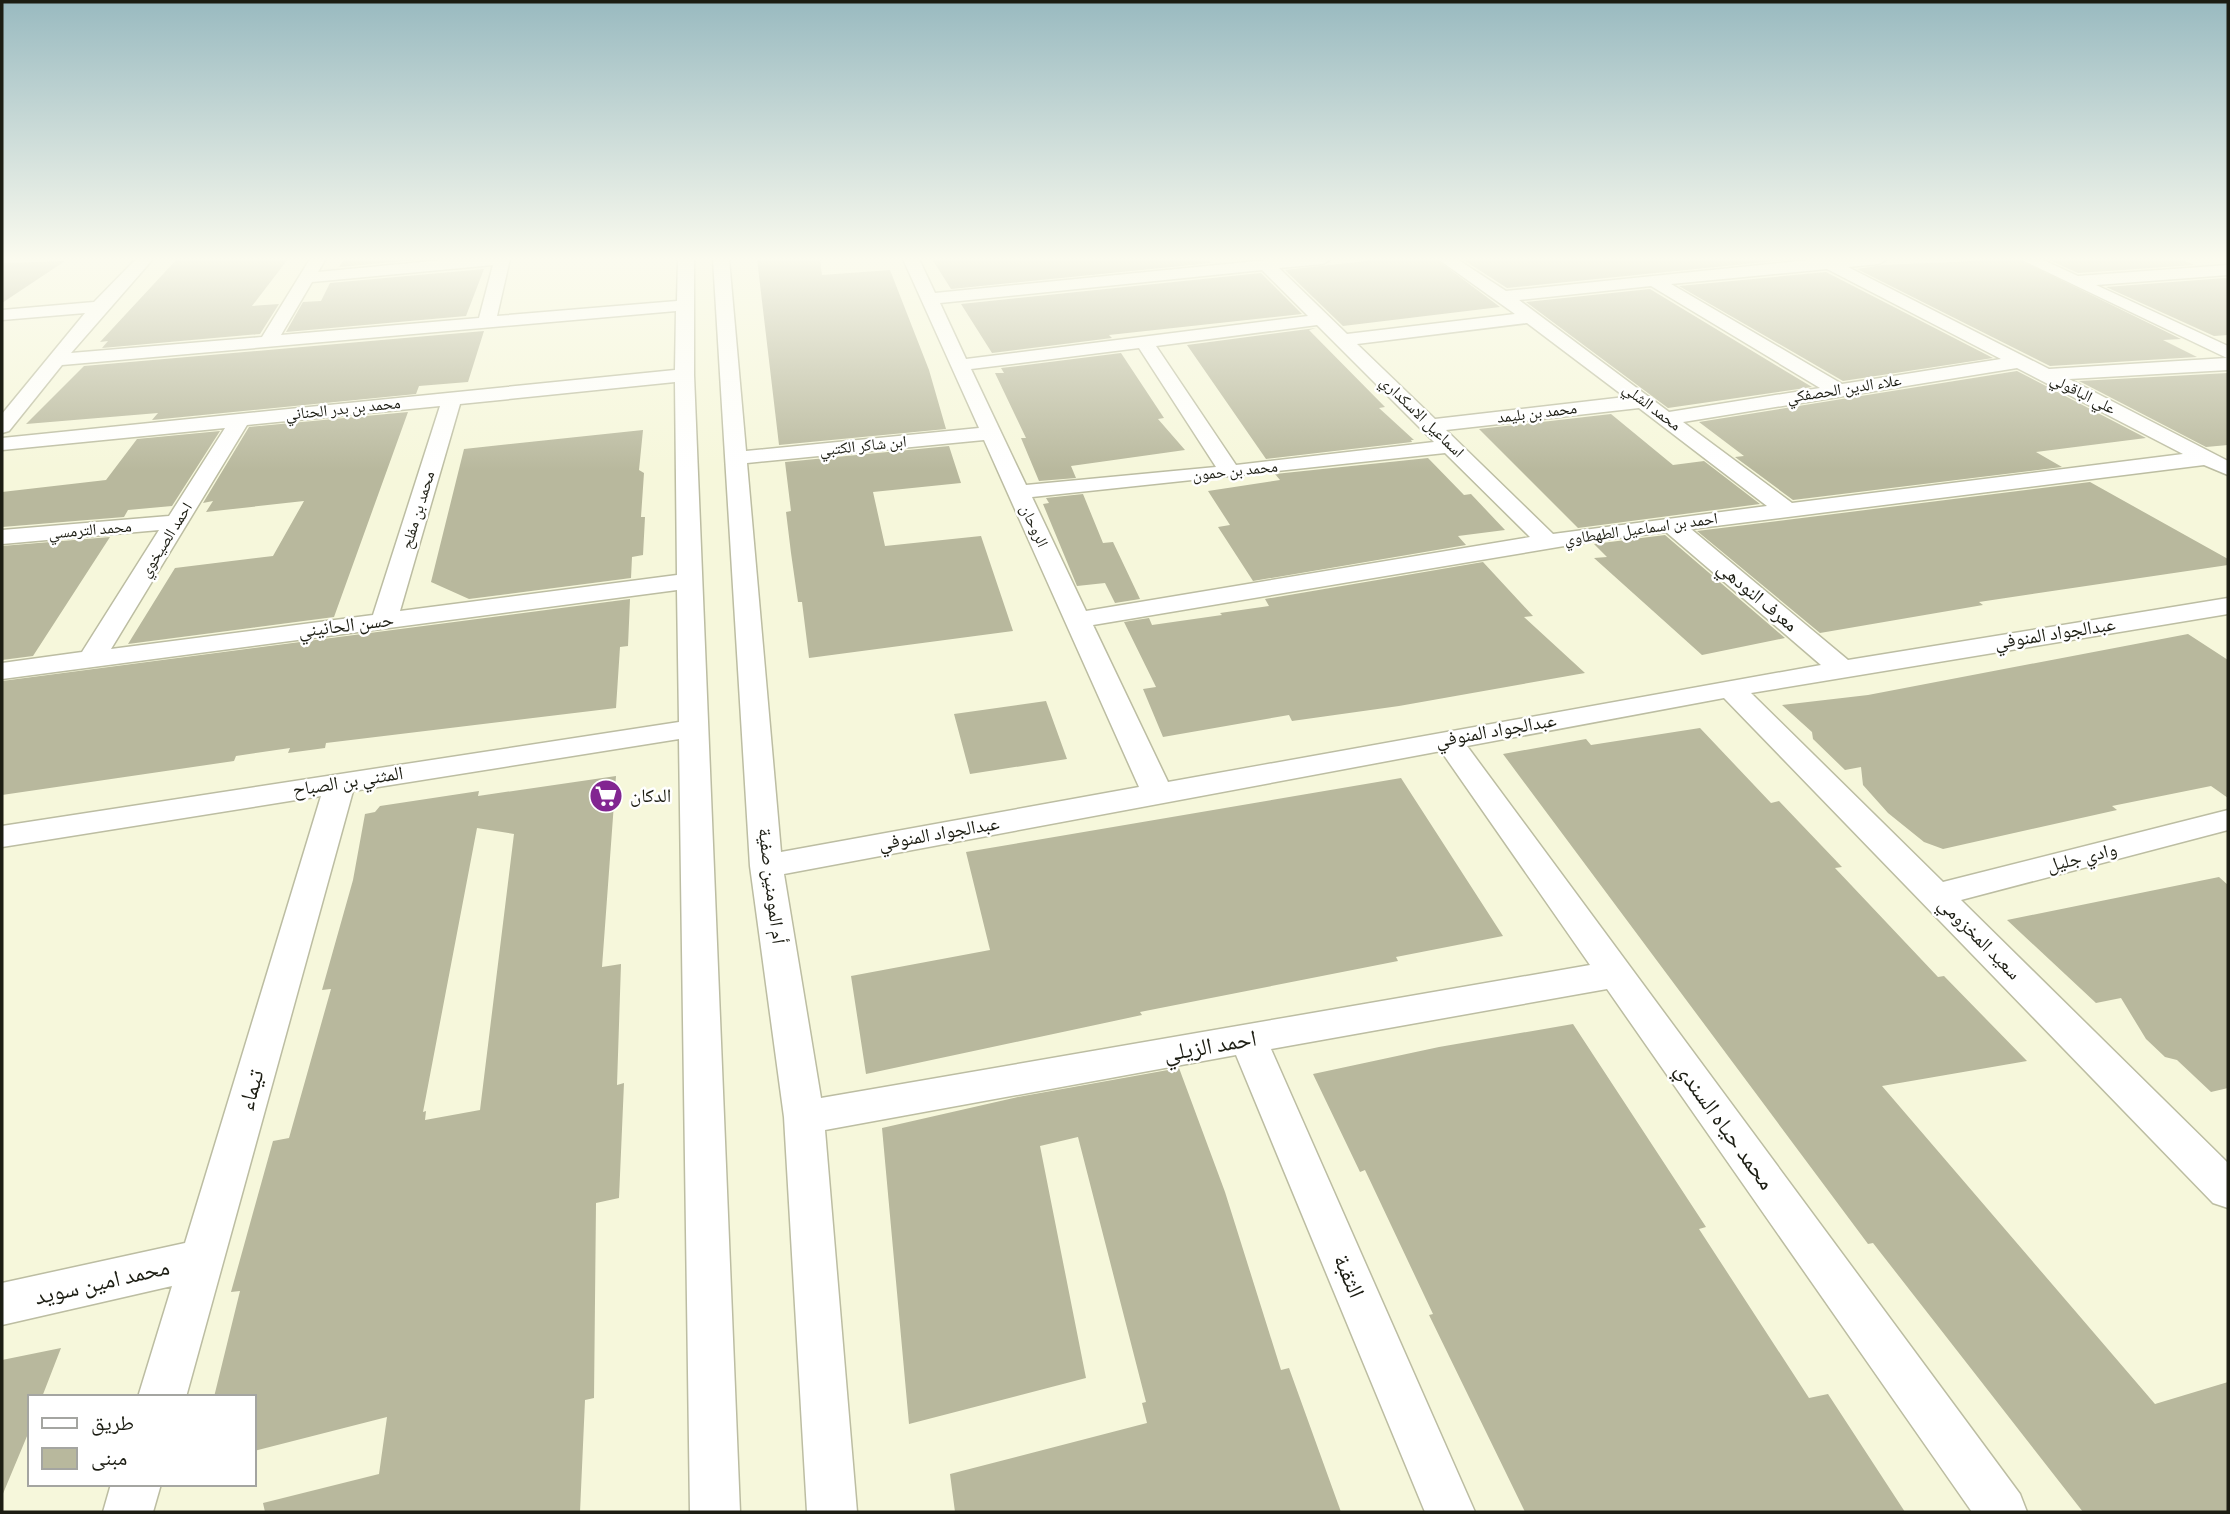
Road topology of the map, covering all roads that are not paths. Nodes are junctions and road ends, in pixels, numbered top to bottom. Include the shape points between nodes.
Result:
1 (81, 330) edge
2 (275, 330) edge
3 (386, 330) edge
4 (684, 330) edge
5 (726, 330) edge
6 (943, 330) edge
7 (1236, 330) edge
8 (1332, 330) edge
9 (1427, 330) edge
10 (1548, 330) edge
11 (1736, 330) edge
12 (1957, 330) edge
13 (2178, 330) edge
14 (1342, 340) junction
15 (268, 341) junction
16 (1144, 341) junction
17 (2228, 353) edge
18 (56, 360) junction
19 (2020, 362) junction
20 (2228, 364) edge
21 (960, 365) junction
22 (684, 375) junction
23 (2046, 375) junction
24 (1836, 389) junction
25 (452, 398) junction
26 (1645, 401) junction
27 (1668, 418) junction
28 (240, 420) junction
29 (1430, 426) junction
30 (2, 427) edge
31 (991, 433) junction
32 (2, 444) edge
33 (1451, 446) junction
34 (736, 458) junction
35 (2207, 458) junction
36 (2228, 469) edge
37 (1230, 472) junction
38 (1018, 492) junction
39 (1787, 510) junction
40 (177, 522) junction
41 (1671, 524) junction
42 (2, 537) edge
43 (1547, 541) junction
44 (690, 582) junction
45 (2226, 608) edge
46 (1077, 620) junction
47 (384, 621) junction
48 (91, 659) junction
49 (1843, 670) junction
50 (2, 671) edge
51 (1730, 688) junction
52 (694, 728) junction
53 (1448, 740) junction
54 (340, 783) junction
55 (1158, 794) junction
56 (2227, 822) edge
57 (2, 836) edge
58 (766, 866) junction
59 (1936, 895) junction
60 (1615, 974) junction
61 (1248, 1039) junction
62 (804, 1117) junction
63 (2228, 1190) edge
64 (202, 1259) junction
65 (2, 1304) edge
66 (163, 1395) edge
67 (135, 1486) edge
68 (128, 1512) edge
69 (715, 1512) edge
70 (832, 1512) edge
71 (1450, 1512) edge
72 (2002, 1512) edge

1 - 18 street
2 - 15 street
3 - 15 street
4 - 22 street
5 - 34 street, أم المومنين صفية
6 - 21 street, الروحان
7 - 16 street
8 - 14 street, اسماعيل الاسكداري
9 - 14 street
10 - 26 street, محمد الشلي
11 - 24 street
12 - 19 street, علي الباقولي
13 - 17 street
14 - 29 street, اسماعيل الاسكداري
15 - 18 street
16 - 21 street
16 - 37 street
18 - 30 street
19 - 23 street, علي الباقولي
19 - 24 street, علاء الدين الحصفكي
20 - 23 street
21 - 31 street, الروحان
22 - 25 street, محمد بن بدر الحناني
22 - 44 street
23 - 35 street, علي الباقولي
24 - 27 street, علاء الدين الحصفكي
25 - 28 street, محمد بن بدر الحناني
25 - 47 street, محمد بن مفلح
26 - 27 street, محمد الشلي
26 - 29 street, محمد بن بليمد
27 - 39 street, محمد الشلي
28 - 32 street, محمد بن بدر الحناني
28 - 40 street, احمد الصيخوي
29 - 33 street, اسماعيل الاسكداري
31 - 34 street, ابن شاكر الكتبي
31 - 38 street, الروحان
33 - 37 street, محمد بن حمون
33 - 43 street, اسماعيل الاسكداري
34 - 58 street, أم المومنين صفية
35 - 36 street, علي الباقولي
35 - 39 street, احمد بن اسماعيل الطهطاوي
37 - 38 street, محمد بن حمون
38 - 46 street, الروحان
39 - 41 street, احمد بن اسماعيل الطهطاوي
40 - 42 street, محمد الترمسي
40 - 48 street, احمد الصيخوي
41 - 43 street, احمد بن اسماعيل الطهطاوي
41 - 49 street, معرف النودهي
43 - 46 street, احمد بن اسماعيل الطهطاوي
44 - 47 street, حسن الحانيني
44 - 52 street
45 - 49 street, عبدالجواد المنوفي
46 - 55 street, الروحان
47 - 48 street, حسن الحانيني
48 - 50 street, حسن الحانيني
49 - 51 street, عبدالجواد المنوفي
51 - 53 street, عبدالجواد المنوفي
51 - 59 street, سعيد المخزومي
52 - 54 street, المثني بن الصباح
52 - 69 street
53 - 55 street, عبدالجواد المنوفي
53 - 60 street, محمد حياه السندي
54 - 57 street, المثني بن الصباح
54 - 64 street, تيماء
55 - 58 street, عبدالجواد المنوفي
56 - 59 street, وادي جليل
58 - 62 street, أم المومنين صفية
59 - 63 street, سعيد المخزومي
60 - 61 street, احمد الزيلي
60 - 72 street, محمد حياه السندي
61 - 62 street, احمد الزيلي
61 - 71 street, الثقبة
62 - 70 street, أم المومنين صفية
64 - 65 street, محمد امين سويد
64 - 66 street, تيماء
67 - 68 street

